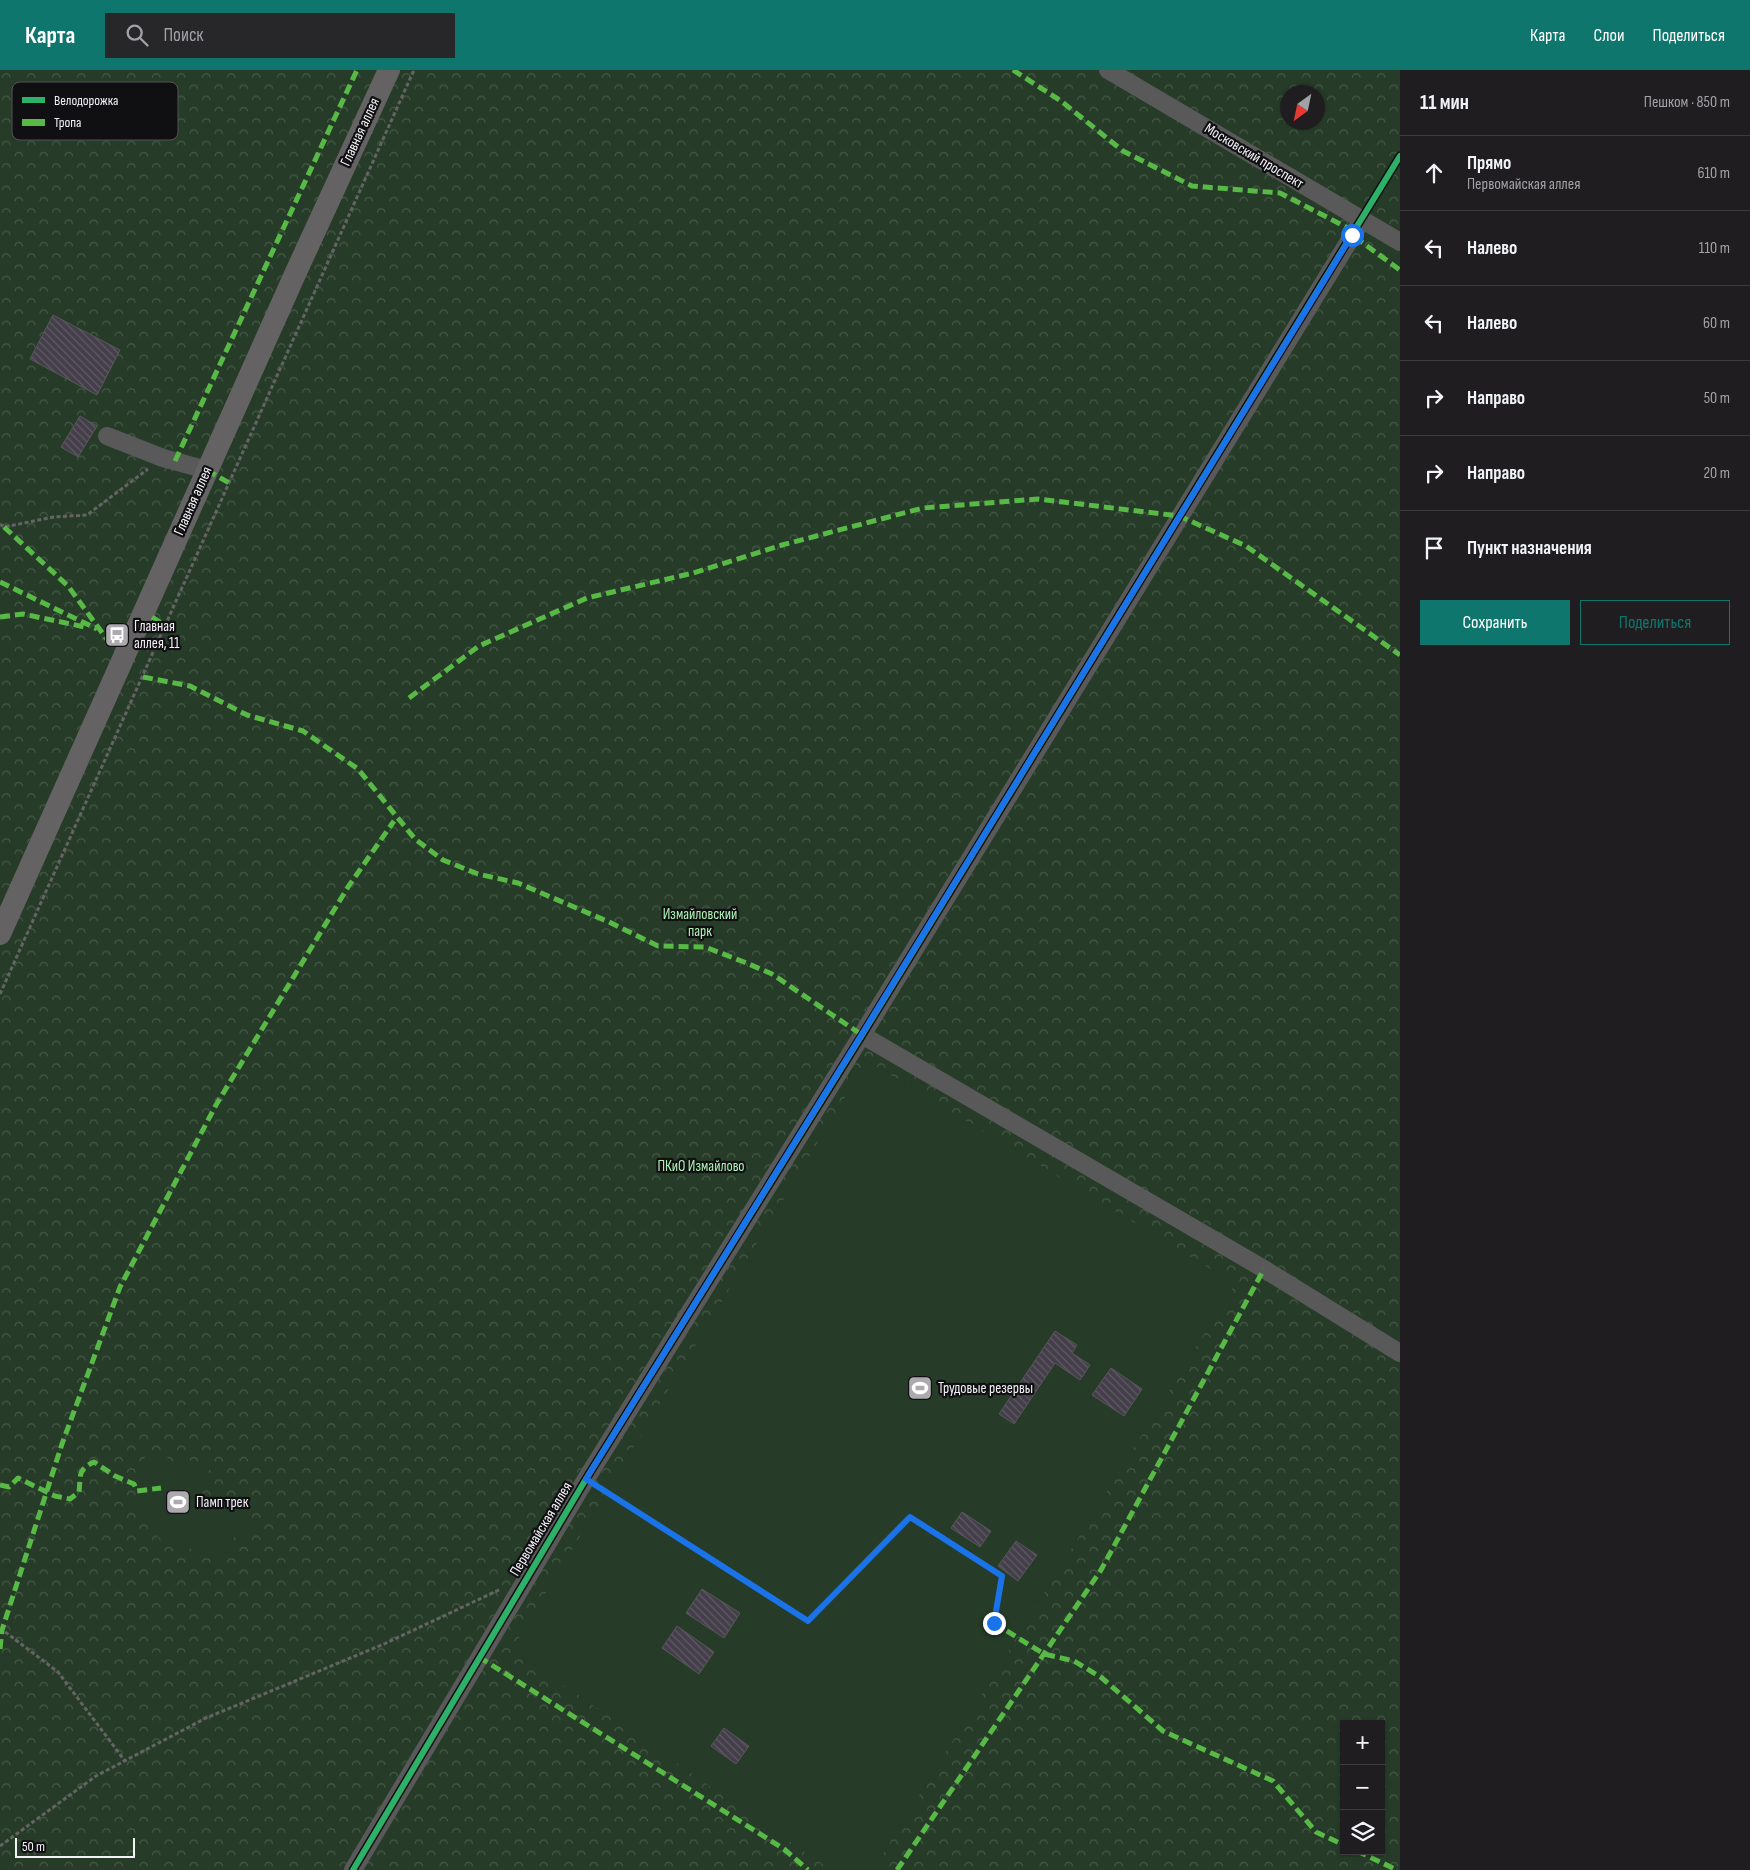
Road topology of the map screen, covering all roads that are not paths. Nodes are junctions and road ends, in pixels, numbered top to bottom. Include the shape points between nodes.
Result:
1 (388, 70) edge
2 (1108, 70) edge
3 (1362, 220) junction
4 (1400, 242) edge
5 (107, 436) dead end
6 (207, 470) junction
7 (0, 934) edge
8 (862, 1034) junction
9 (1400, 1354) edge
10 (353, 1870) edge

1 - 6 main road, Главная аллея
2 - 3 street, Московский проспект
3 - 4 street, Московский проспект
3 - 8 street, Первомайская аллея
5 - 6 street via 163,458
6 - 7 main road, Главная аллея
8 - 9 street via 1264,1269
8 - 10 street, Первомайская аллея via 586,1479

